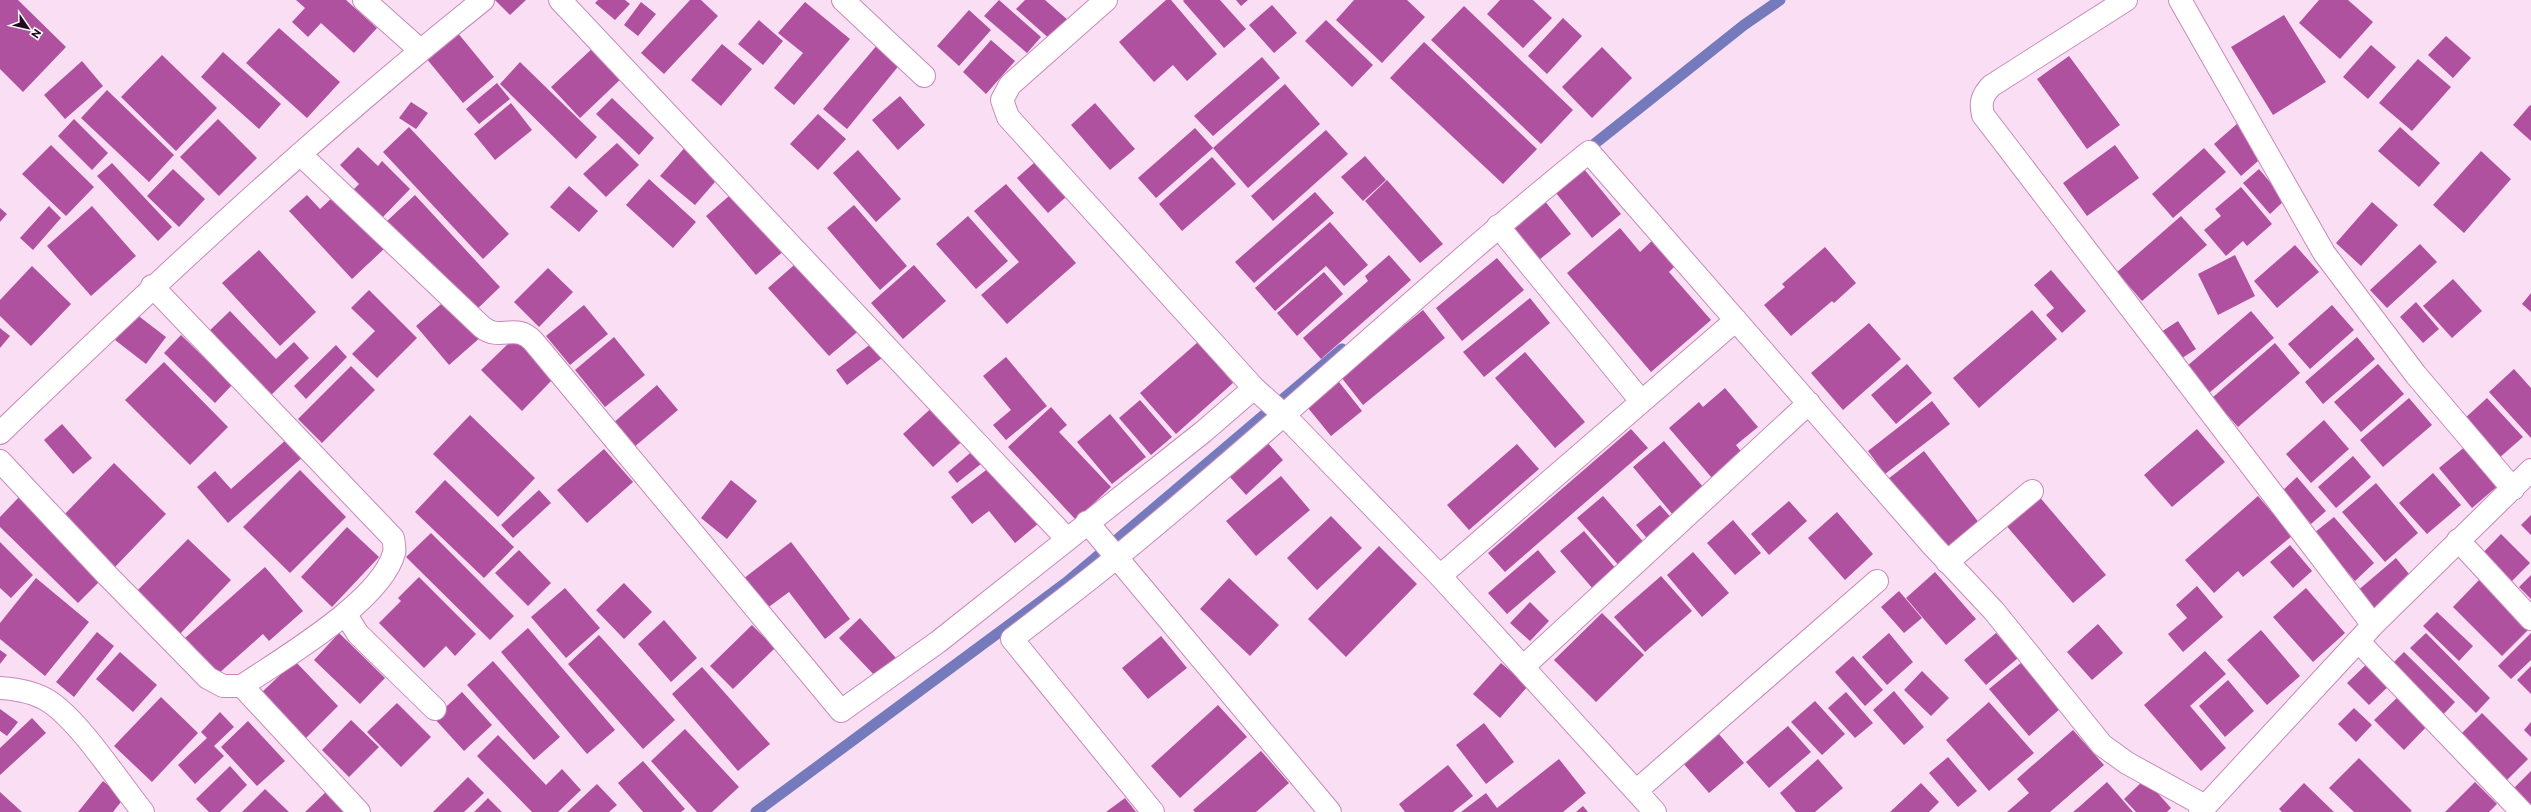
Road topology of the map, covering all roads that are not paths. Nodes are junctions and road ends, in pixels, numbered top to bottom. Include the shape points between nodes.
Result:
1 (364, 0) edge
2 (483, 0) edge
3 (560, 0) edge
4 (844, 0) edge
5 (1106, 0) edge
6 (2126, 0) edge
7 (2180, 0) edge
8 (420, 50) junction
9 (924, 76) dead end
10 (300, 154) junction
11 (1498, 226) junction
12 (152, 286) junction
13 (1736, 320) junction
14 (1258, 390) junction
15 (1641, 402) junction
16 (1809, 403) junction
17 (1284, 414) junction
18 (0, 432) edge
19 (0, 461) edge
20 (2531, 470) edge
21 (2513, 489) junction
22 (2032, 491) dead end
23 (1089, 524) junction
24 (1067, 539) junction
25 (2458, 540) junction
26 (1116, 555) junction
27 (1947, 562) junction
28 (1440, 576) junction
29 (1877, 581) dead end
30 (346, 615) junction
31 (2531, 619) edge
32 (2373, 625) junction
33 (2358, 641) junction
34 (1523, 667) junction
35 (242, 686) junction
36 (0, 688) edge
37 (435, 709) dead end
38 (1636, 791) junction
39 (2202, 809) edge
40 (143, 812) edge
41 (359, 812) edge
42 (1153, 812) edge
43 (1330, 812) edge
44 (1655, 812) edge
45 (2522, 812) edge

1 - 8 street
2 - 8 street
3 - 24 street
4 - 9 street
5 - 14 street via 1010,85 1002,100 1008,117
6 - 32 street via 1991,86 1983,96 1983,115
7 - 21 street via 2324,253 2416,375
8 - 10 street
10 - 12 street
10 - 24 street via 482,327 497,334 519,331 533,341 841,711 938,642
11 - 13 street via 1589,152
11 - 15 street
11 - 17 street
12 - 18 street
12 - 30 street via 393,538 395,552 388,566
13 - 15 street
13 - 16 street
14 - 17 street
14 - 23 street
15 - 28 street
16 - 27 street
16 - 34 street
17 - 26 street
17 - 28 street
19 - 35 street via 208,678 223,686
20 - 21 street
21 - 25 street
22 - 27 street
23 - 24 street
23 - 26 street
25 - 31 street
25 - 32 street
26 - 42 street via 1012,639
26 - 43 street
27 - 39 street via 1994,611 2102,745
28 - 34 street
29 - 38 street
30 - 35 street
30 - 37 street via 358,634
32 - 33 street
33 - 39 street
33 - 45 street
34 - 38 street
35 - 41 street
36 - 40 street via 18,689 49,701 70,719
38 - 44 street

